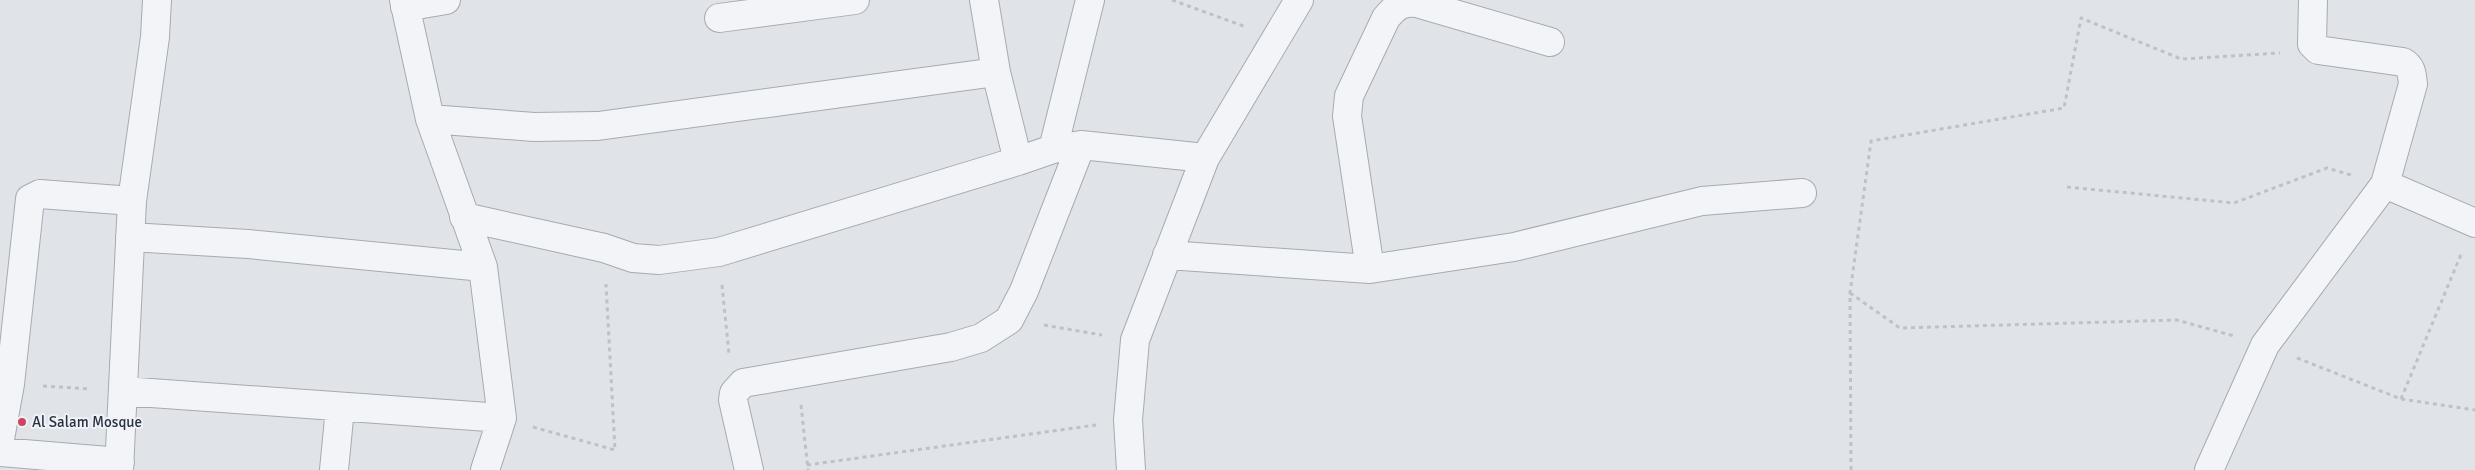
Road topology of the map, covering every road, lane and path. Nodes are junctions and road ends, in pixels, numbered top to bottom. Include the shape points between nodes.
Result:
1 (157, 0) edge
2 (446, 0) edge
3 (855, 0) edge
4 (984, 0) edge
5 (1090, 0) edge
6 (1172, 0) edge
7 (1299, 0) edge
8 (2313, 0) edge
9 (405, 3) edge
10 (719, 18) dead end
11 (1253, 29) dead end
12 (1550, 42) dead end
13 (2318, 50) junction
14 (996, 72) junction
15 (430, 119) junction
16 (1081, 145) junction
17 (1053, 149) junction
18 (1205, 158) junction
19 (1018, 161) junction
20 (2385, 184) junction
21 (2067, 187) dead end
22 (1802, 193) dead end
23 (132, 201) junction
24 (464, 217) junction
25 (2474, 223) edge
26 (130, 237) junction
27 (604, 248) junction
28 (719, 252) junction
29 (1168, 255) junction
30 (483, 267) junction
31 (1370, 269) junction
32 (1850, 293) junction
33 (1009, 320) junction
34 (1134, 340) junction
35 (2265, 345) junction
36 (798, 374) junction
37 (10, 384) junction
38 (123, 391) junction
39 (734, 393) junction
40 (2401, 399) junction
41 (340, 408) junction
42 (2475, 410) edge
43 (502, 418) junction
44 (1128, 420) junction
45 (0, 439) edge
46 (0, 452) edge
47 (807, 465) junction
48 (120, 466) edge
49 (334, 470) edge
50 (485, 470) edge
51 (749, 470) edge
52 (808, 470) edge
53 (1131, 470) edge
54 (1851, 470) edge
55 (2208, 470) edge

1 - 23 street via 155,37
2 - 9 street
3 - 10 street
4 - 14 street
5 - 17 street
6 - 11 path
7 - 18 street
8 - 13 street via 2312,44
9 - 15 street
12 - 31 street via 1417,3 1404,2 1386,18 1349,96 1347,116
13 - 20 street via 2402,62 2412,72 2413,84
13 - 32 path via 2181,59 2081,18 2064,108 1871,141
14 - 15 street via 598,126 534,127
14 - 19 street
15 - 24 street
16 - 17 street
16 - 18 street
16 - 33 street via 1024,291
17 - 19 street
18 - 29 street
19 - 28 street
20 - 21 path via 2327,168 2234,203
20 - 25 street
20 - 35 street
22 - 31 street via 1702,201 1514,247
23 - 26 street
23 - 37 street via 40,194 30,199
24 - 27 street
24 - 30 street
25 - 40 path
26 - 30 street via 248,244
26 - 38 street
27 - 28 street via 633,258 659,260
27 - 43 path via 614,450
28 - 39 path
29 - 31 street
29 - 34 street
30 - 43 street
32 - 35 path via 1900,328 2177,320
32 - 54 path
33 - 34 path
33 - 36 street via 981,338 951,347
34 - 44 street
35 - 40 path
35 - 55 street
36 - 39 street via 743,383
36 - 47 path
37 - 38 path
37 - 45 street
38 - 41 street
38 - 48 street
39 - 51 street
40 - 42 path
41 - 43 street
41 - 49 street
43 - 50 street
44 - 47 path
44 - 53 street
46 - 48 street
47 - 52 path

